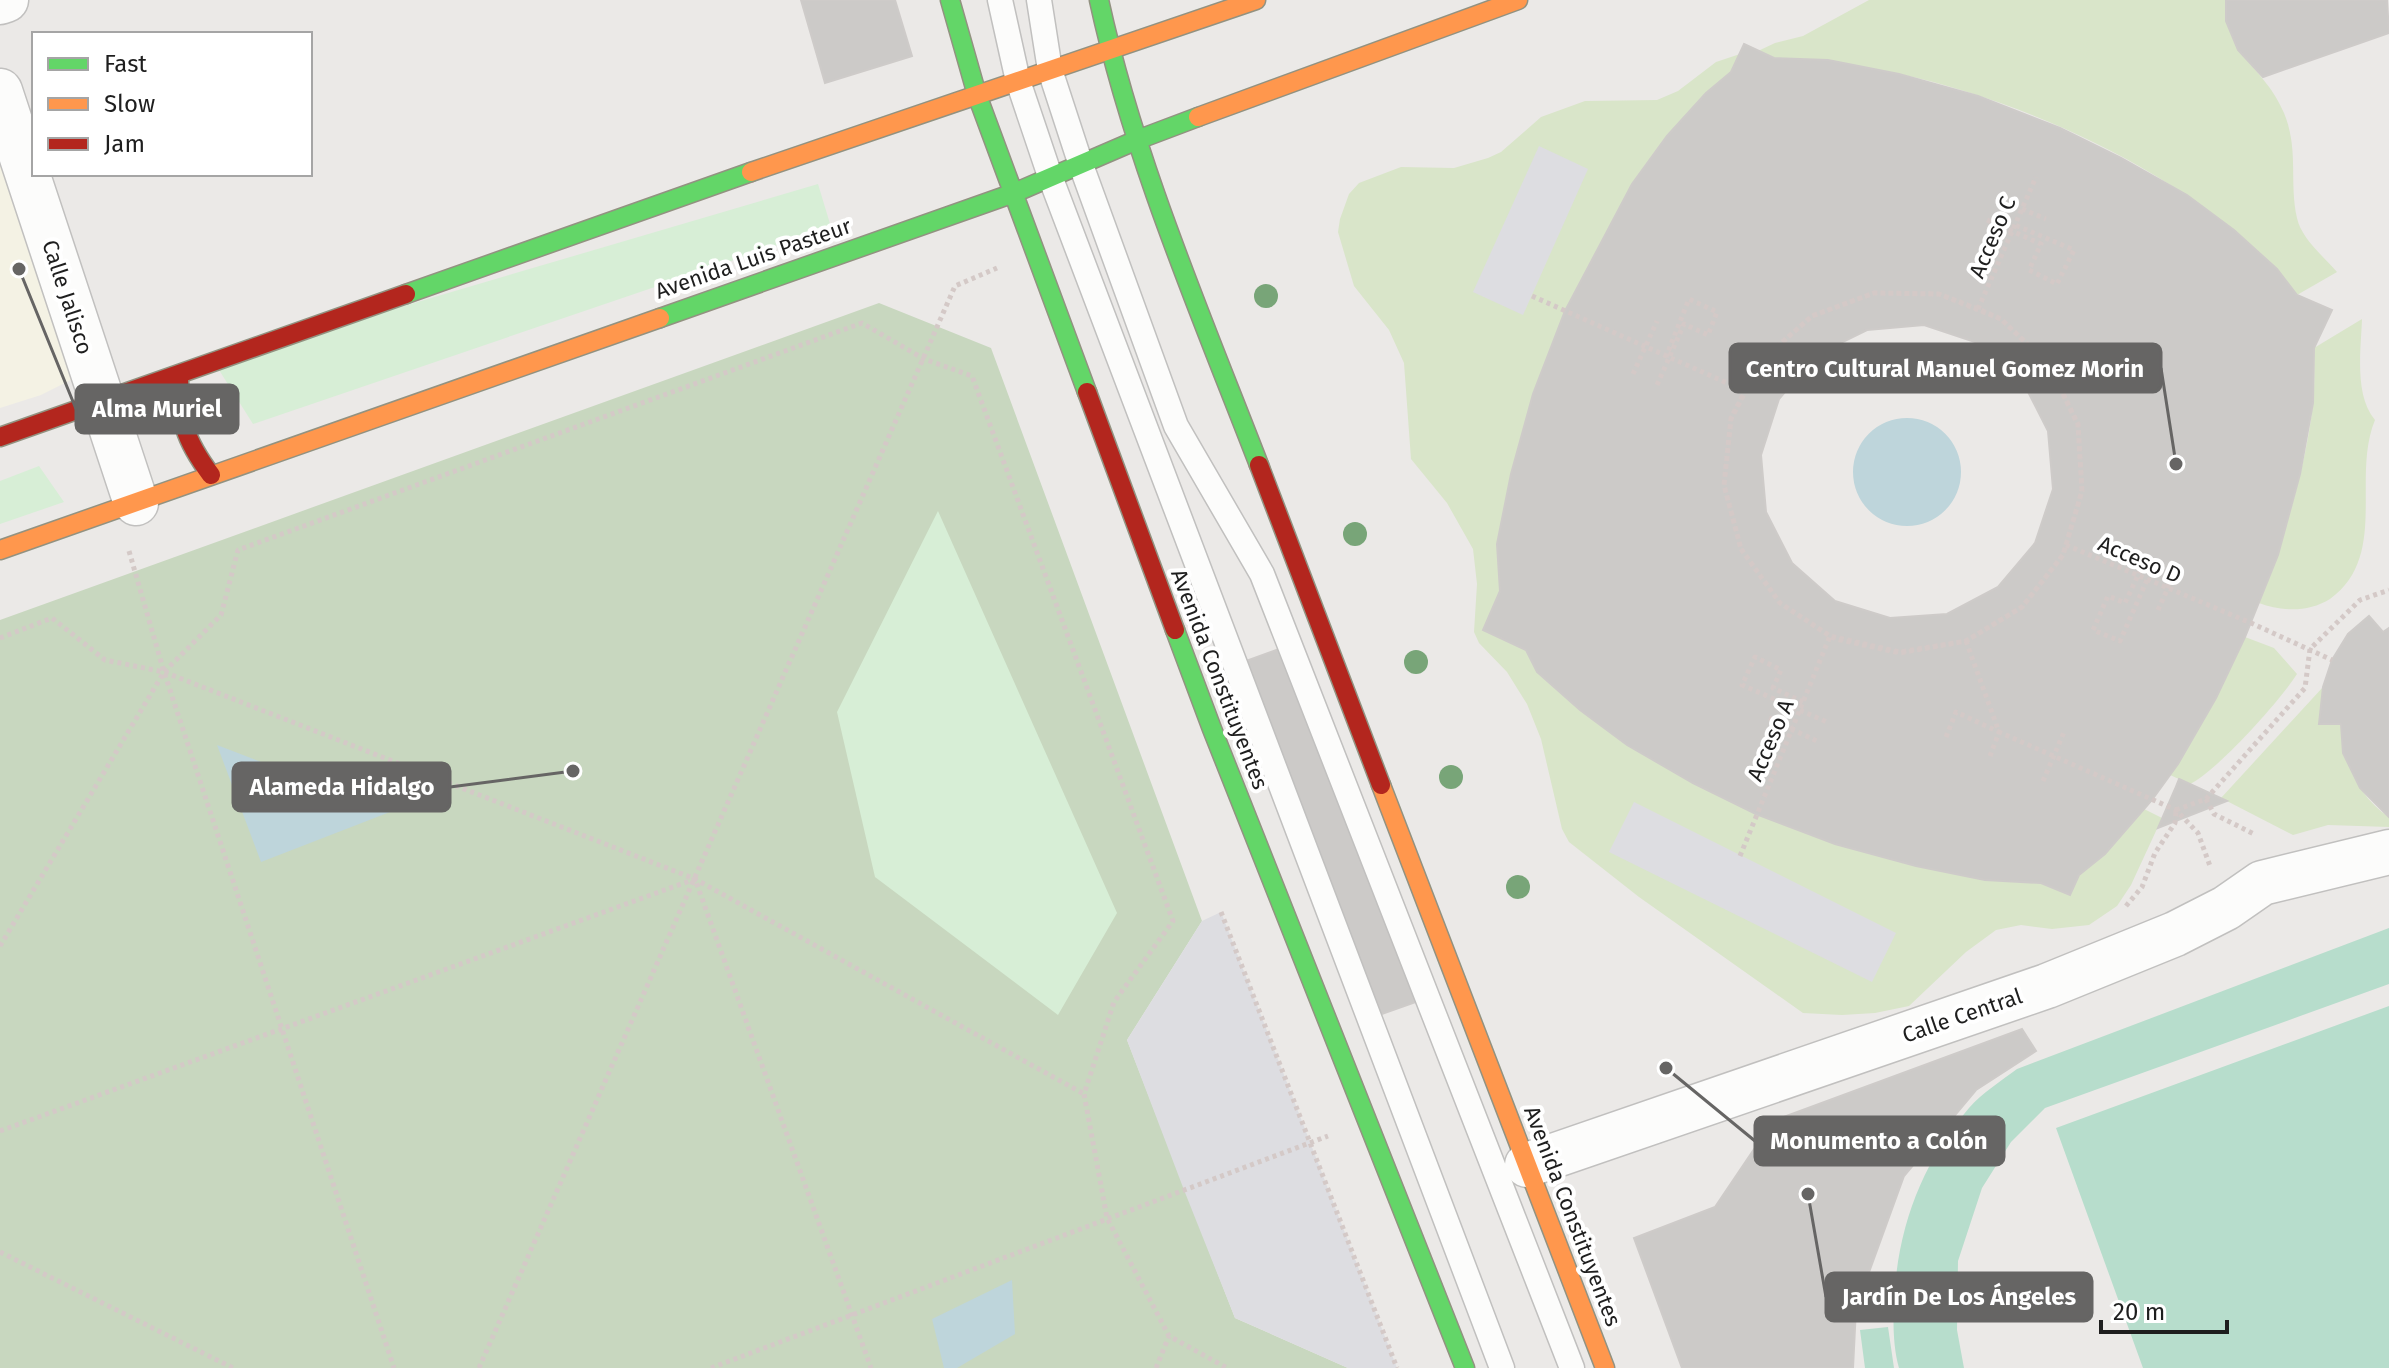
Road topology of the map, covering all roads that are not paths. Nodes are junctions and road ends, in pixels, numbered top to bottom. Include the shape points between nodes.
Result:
1 (6, 0) edge
2 (950, 0) edge
3 (1000, 0) edge
4 (1039, 0) edge
5 (1099, 0) edge
6 (1256, 0) edge
7 (1518, 0) edge
8 (0, 2) edge
9 (1110, 51) junction
10 (1050, 70) junction
11 (1018, 81) junction
12 (0, 91) edge
13 (977, 95) junction
14 (1137, 140) junction
15 (1081, 165) junction
16 (1051, 179) junction
17 (1014, 193) junction
18 (179, 374) junction
19 (103, 401) junction
20 (0, 437) edge
21 (211, 475) junction
22 (136, 503) junction
23 (0, 550) edge
24 (2389, 852) edge
25 (1527, 1165) junction
26 (1465, 1368) edge
27 (1502, 1368) edge
28 (1572, 1368) edge
29 (1605, 1368) edge

1 - 8 street
2 - 13 main road, Avenida Constituyentes
3 - 11 lane
4 - 10 lane
5 - 9 main road, Avenida Constituyentes
6 - 9 main road
7 - 14 main road, Avenida Luis Pasteur
9 - 10 main road
9 - 14 main road, Avenida Constituyentes
10 - 11 main road
10 - 15 lane
11 - 13 main road
11 - 16 lane
12 - 19 street, Calle Jalisco
13 - 17 main road, Avenida Constituyentes
13 - 18 main road
14 - 15 main road, Avenida Luis Pasteur
14 - 25 main road, Avenida Constituyentes
15 - 16 main road, Avenida Luis Pasteur
15 - 28 lane via 1176,426 1262,574
16 - 17 main road, Avenida Luis Pasteur
16 - 27 lane
17 - 21 main road, Avenida Luis Pasteur
17 - 26 main road, Avenida Constituyentes via 1212,729
18 - 19 main road
18 - 21 main road via 178,417 189,445
19 - 20 main road
19 - 22 street, Calle Jalisco
21 - 22 main road, Avenida Luis Pasteur
22 - 23 main road, Avenida Luis Pasteur
24 - 25 street, Calle Central via 2262,883 2175,934 2047,986
25 - 29 main road, Avenida Constituyentes

